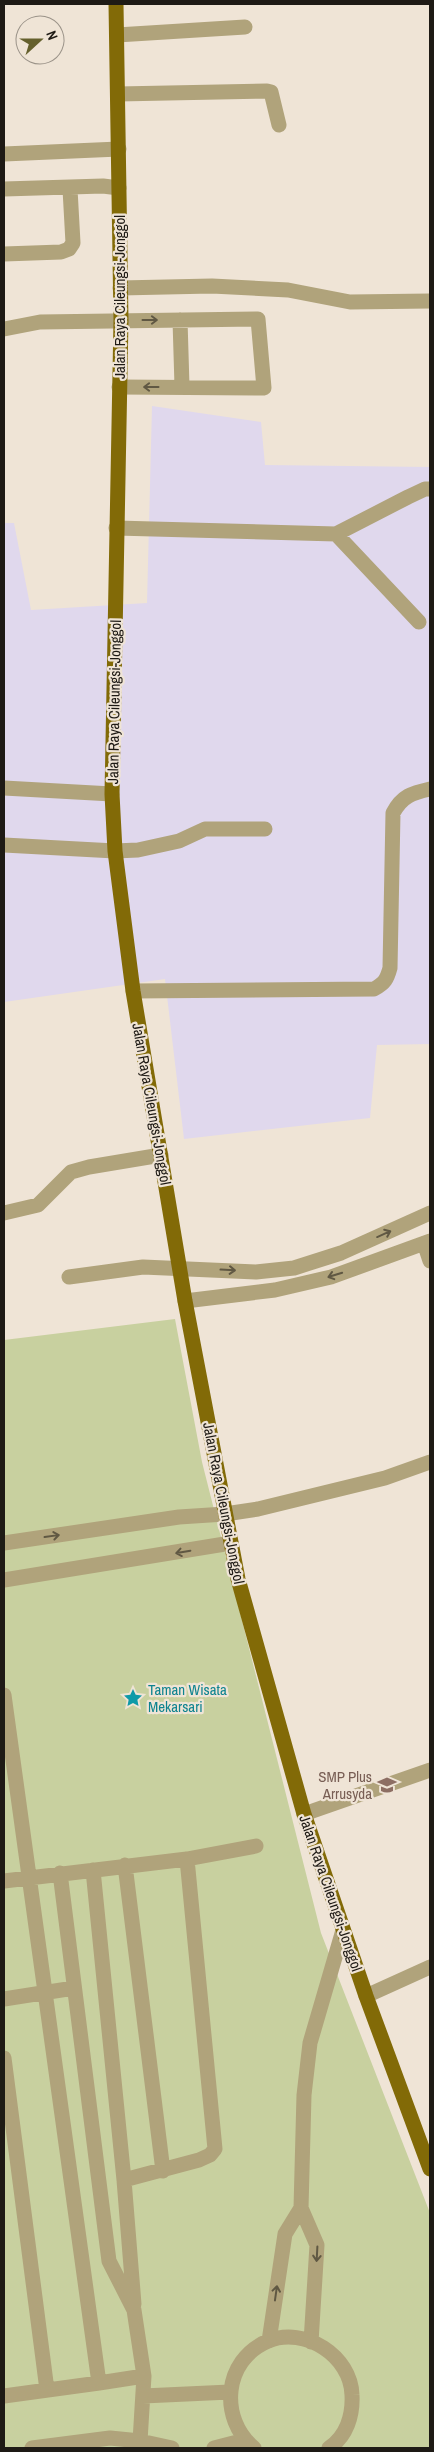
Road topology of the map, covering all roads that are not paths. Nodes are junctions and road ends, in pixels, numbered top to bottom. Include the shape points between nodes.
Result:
1 (116, 4) edge
2 (245, 27) dead end
3 (117, 36) junction
4 (118, 94) junction
5 (279, 125) dead end
6 (119, 149) junction
7 (4, 154) edge
8 (119, 188) junction
9 (4, 189) edge
10 (70, 189) junction
11 (4, 254) edge
12 (120, 288) junction
13 (430, 301) edge
14 (121, 320) junction
15 (180, 320) junction
16 (4, 328) edge
17 (182, 386) junction
18 (119, 387) junction
19 (430, 489) edge
20 (116, 528) junction
21 (336, 534) junction
22 (419, 622) dead end
23 (4, 788) edge
24 (430, 789) edge
25 (112, 794) junction
26 (265, 829) dead end
27 (4, 845) edge
28 (115, 851) junction
29 (133, 991) junction
30 (161, 1155) junction
31 (4, 1213) edge
32 (430, 1214) edge
33 (427, 1242) edge
34 (430, 1261) edge
35 (179, 1268) junction
36 (69, 1277) dead end
37 (185, 1301) junction
38 (430, 1462) edge
39 (225, 1514) junction
40 (4, 1543) edge
41 (231, 1543) junction
42 (4, 1578) edge
43 (4, 1695) edge
44 (430, 1770) edge
45 (304, 1814) junction
46 (256, 1846) dead end
47 (187, 1859) junction
48 (124, 1865) junction
49 (93, 1870) junction
50 (60, 1873) junction
51 (29, 1878) junction
52 (4, 1881) edge
53 (343, 1930) junction
54 (430, 1967) edge
55 (74, 1988) junction
56 (44, 1992) junction
57 (366, 1996) junction
58 (4, 1999) edge
59 (4, 2058) edge
60 (430, 2169) edge
61 (163, 2171) junction
62 (124, 2180) junction
63 (301, 2208) junction
64 (134, 2310) junction
65 (269, 2341) junction
66 (311, 2342) junction
67 (144, 2376) junction
68 (99, 2383) junction
69 (47, 2390) junction
70 (230, 2392) junction
71 (4, 2396) edge
72 (143, 2396) junction
73 (140, 2441) junction
74 (249, 2444) edge
75 (32, 2448) edge
76 (172, 2448) edge
77 (214, 2448) edge
78 (330, 2448) edge

1 - 3 main road, Jalan Raya Cileungsi-Jonggol
2 - 3 street
3 - 4 main road, Jalan Raya Cileungsi-Jonggol
4 - 5 street via 267,91 274,97
4 - 6 main road, Jalan Raya Cileungsi-Jonggol
6 - 7 street
6 - 8 main road, Jalan Raya Cileungsi-Jonggol
8 - 10 street
8 - 12 main road, Jalan Raya Cileungsi-Jonggol
9 - 10 street
10 - 11 street via 73,243 69,248 61,252
12 - 13 street via 212,286 288,290 350,302
12 - 14 main road, Jalan Raya Cileungsi-Jonggol
14 -> 15 street
14 - 16 street via 40,322
14 - 18 main road, Jalan Raya Cileungsi-Jonggol
15 - 17 street
15 - 17 street via 258,319 264,388
17 -> 18 street
18 - 20 main road, Jalan Raya Cileungsi-Jonggol
19 - 21 street via 425,488
20 - 21 street
20 - 25 main road, Jalan Raya Cileungsi-Jonggol
21 - 22 street
23 - 25 street
24 - 29 street via 412,793 400,801 393,813 390,968 382,985 374,989
25 - 28 main road, Jalan Raya Cileungsi-Jonggol
26 - 28 street via 205,829 179,841 138,850
27 - 28 street
28 - 29 main road, Jalan Raya Cileungsi-Jonggol
29 - 30 main road, Jalan Raya Cileungsi-Jonggol
30 - 31 street via 71,1172 38,1205
30 - 35 main road, Jalan Raya Cileungsi-Jonggol
35 -> 32 street via 256,1272 294,1268 341,1253
33 - 34 street
33 -> 37 street via 330,1277 275,1290
35 - 36 street via 143,1267
35 - 37 main road, Jalan Raya Cileungsi-Jonggol
37 - 39 main road, Jalan Raya Cileungsi-Jonggol
38 - 39 street via 336,1491
40 -> 39 street via 179,1517
39 - 41 main road, Jalan Raya Cileungsi-Jonggol
41 -> 42 street
41 - 45 main road, Jalan Raya Cileungsi-Jonggol via 238,1579
43 - 51 street
44 - 45 street
45 - 53 main road, Jalan Raya Cileungsi-Jonggol
46 - 47 street
47 - 48 street
47 - 61 street via 215,2148 210,2155 199,2160
48 - 49 street
48 - 61 street
49 - 50 street
49 - 62 street
50 - 51 street
50 - 55 street
51 - 52 street
51 - 56 street
53 - 57 main road, Jalan Raya Cileungsi-Jonggol
53 - 63 street via 310,2043 304,2095
54 - 57 street
55 - 56 street
55 - 64 street via 109,2261
56 - 58 street
56 - 68 street
57 - 60 main road, Jalan Raya Cileungsi-Jonggol
59 - 69 street
61 - 62 street
62 - 64 street
65 -> 63 street via 285,2234
63 -> 66 street via 317,2245
64 - 67 street
65 - 66 street via 293,2338
65 - 70 street via 251,2352 237,2370
66 - 78 street via 331,2352 344,2368 352,2387 353,2407 347,2427
67 - 68 street
67 - 72 street
68 - 69 street
69 - 71 street
70 - 72 street
70 - 74 street via 232,2418
72 - 73 street
73 - 75 street via 110,2438
73 - 76 street
74 - 77 street

